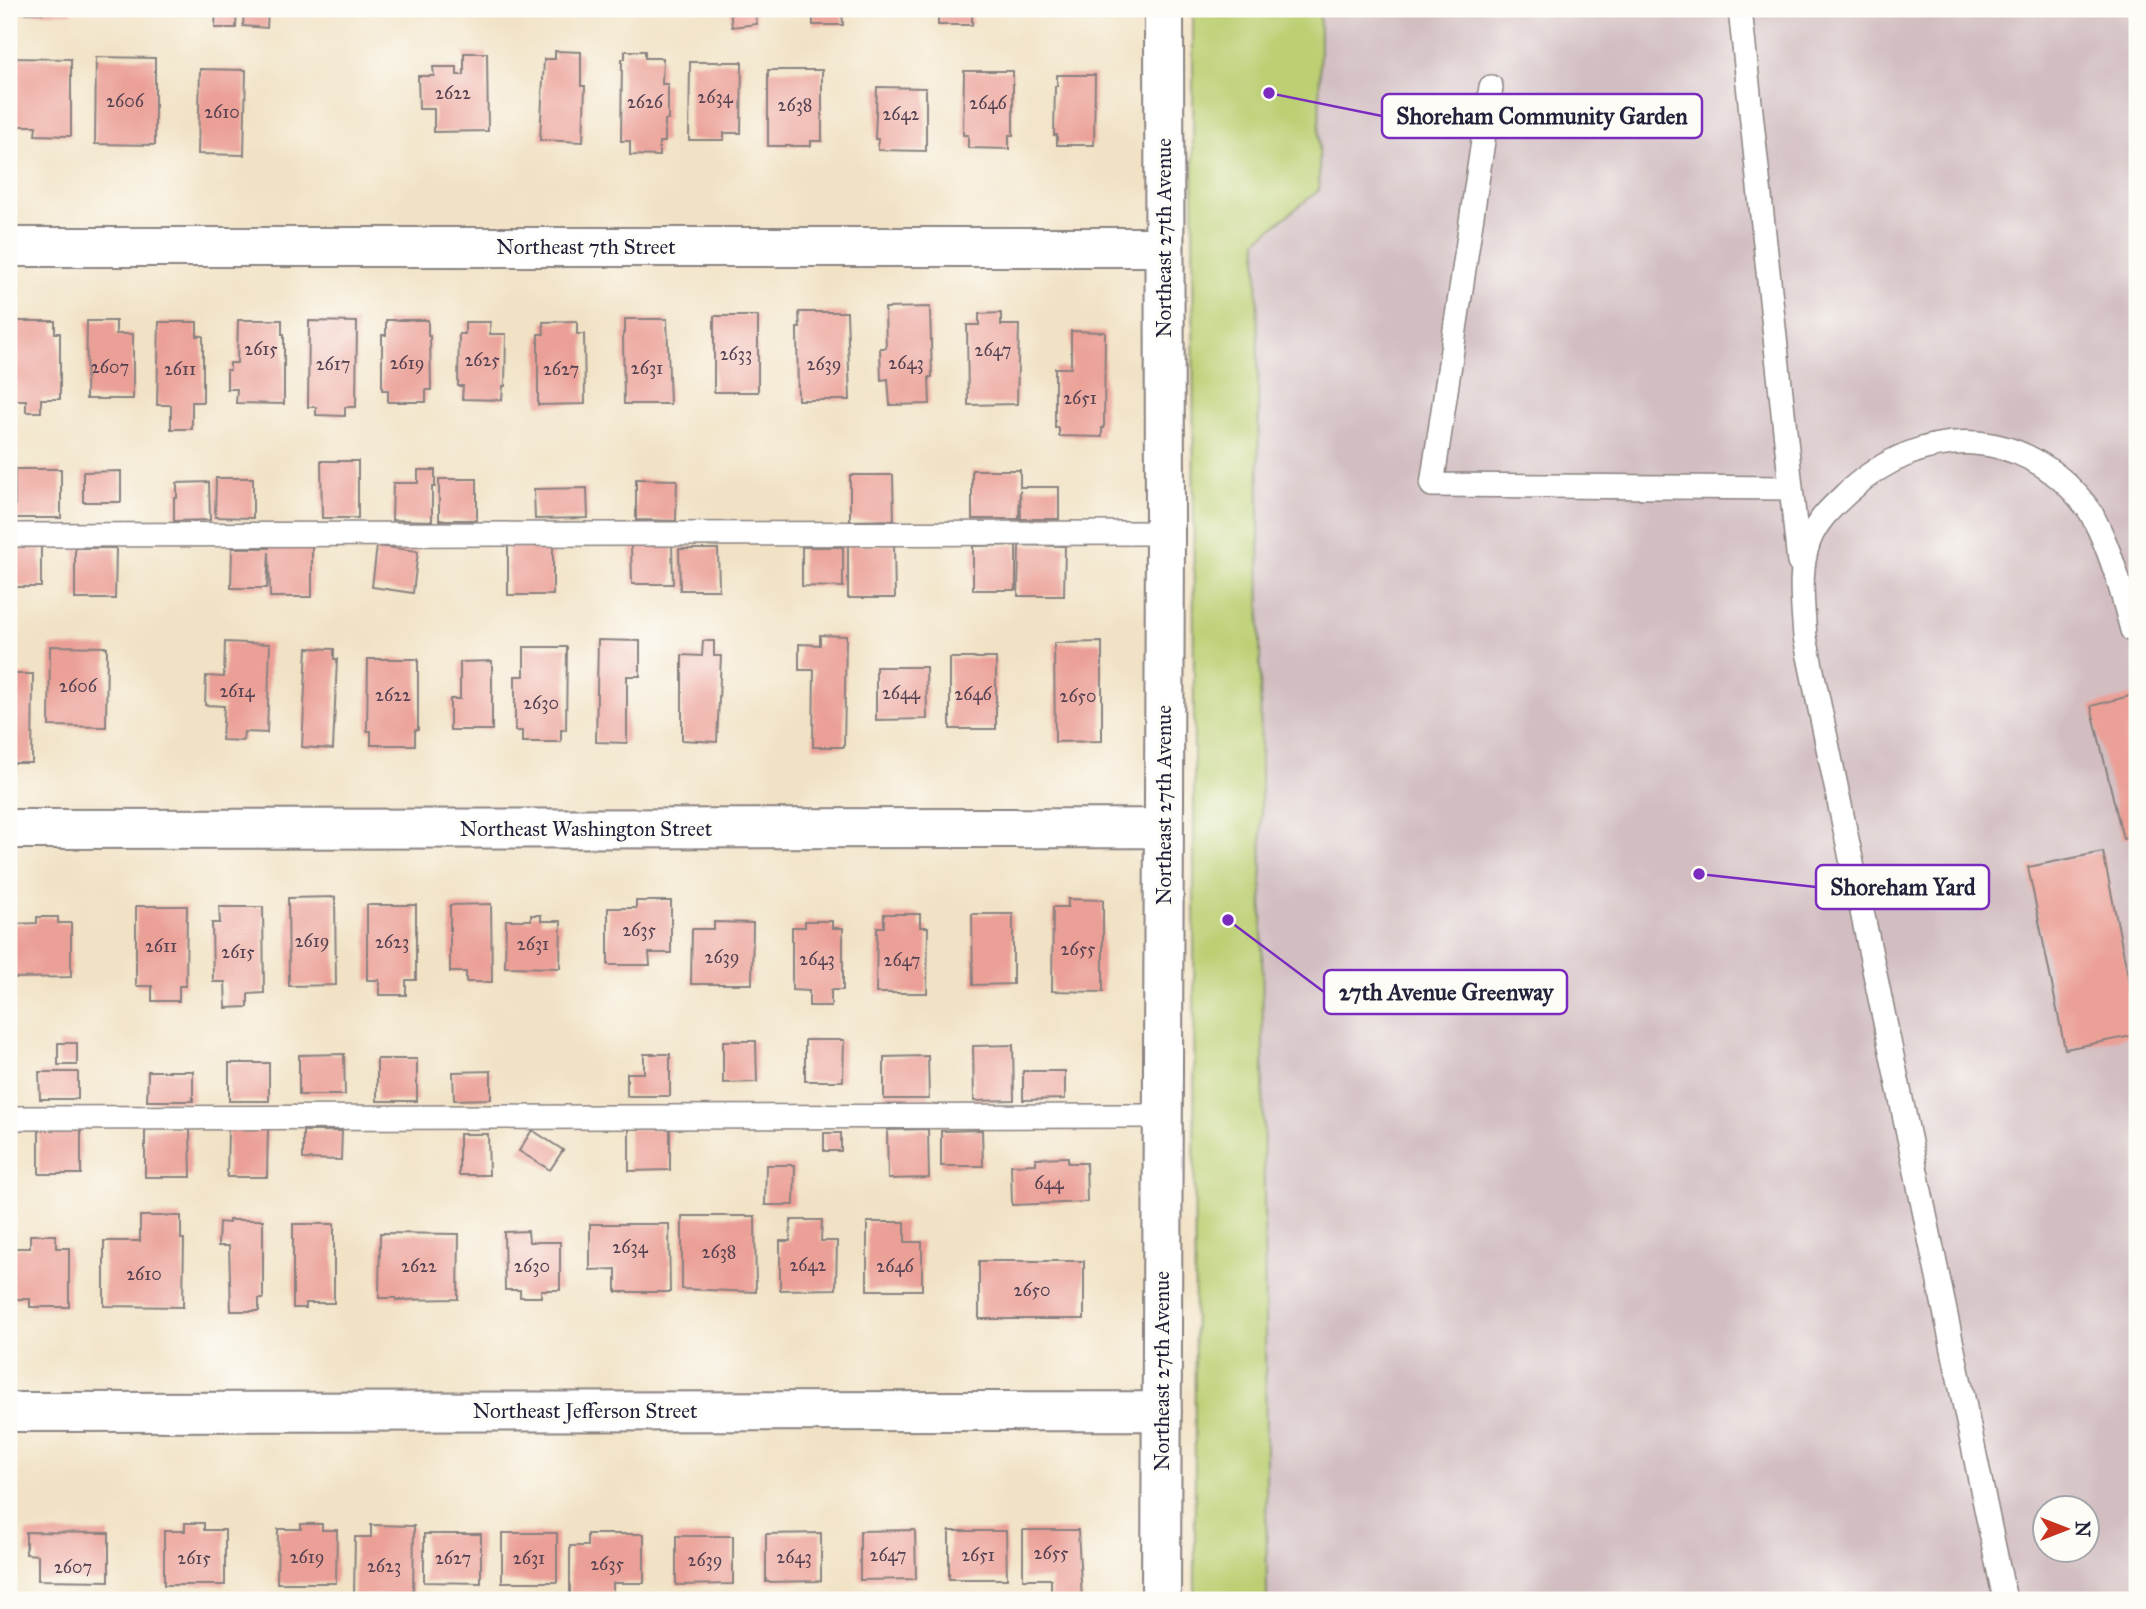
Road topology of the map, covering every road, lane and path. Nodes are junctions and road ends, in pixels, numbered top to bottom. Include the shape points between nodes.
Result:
1 (1164, 9) edge
2 (1740, 9) edge
3 (1491, 87) dead end
4 (9, 247) edge
5 (1164, 247) junction
6 (1791, 488) junction
7 (1165, 533) junction
8 (9, 535) edge
9 (1801, 583) junction
10 (2132, 630) dead end
11 (1163, 828) junction
12 (9, 829) edge
13 (1163, 1116) junction
14 (9, 1118) edge
15 (1162, 1411) junction
16 (9, 1412) edge
17 (1161, 1600) edge
18 (2004, 1600) edge

1 - 5 street, Northeast 27th Avenue
2 - 6 lane
3 - 6 lane via 1432,485
4 - 5 street, Northeast 7th Street
5 - 7 street, Northeast 27th Avenue
6 - 9 lane
7 - 8 lane
7 - 11 street, Northeast 27th Avenue
9 - 10 lane via 1809,542 1822,516 1866,476 1908,454 1948,442 1989,443 2025,454 2056,473 2088,507 2112,557
9 - 18 lane via 1804,636
11 - 12 street, Northeast Washington Street
11 - 13 street, Northeast 27th Avenue
13 - 14 lane
13 - 15 street, Northeast 27th Avenue
15 - 16 street, Northeast Jefferson Street
15 - 17 street, Northeast 27th Avenue

